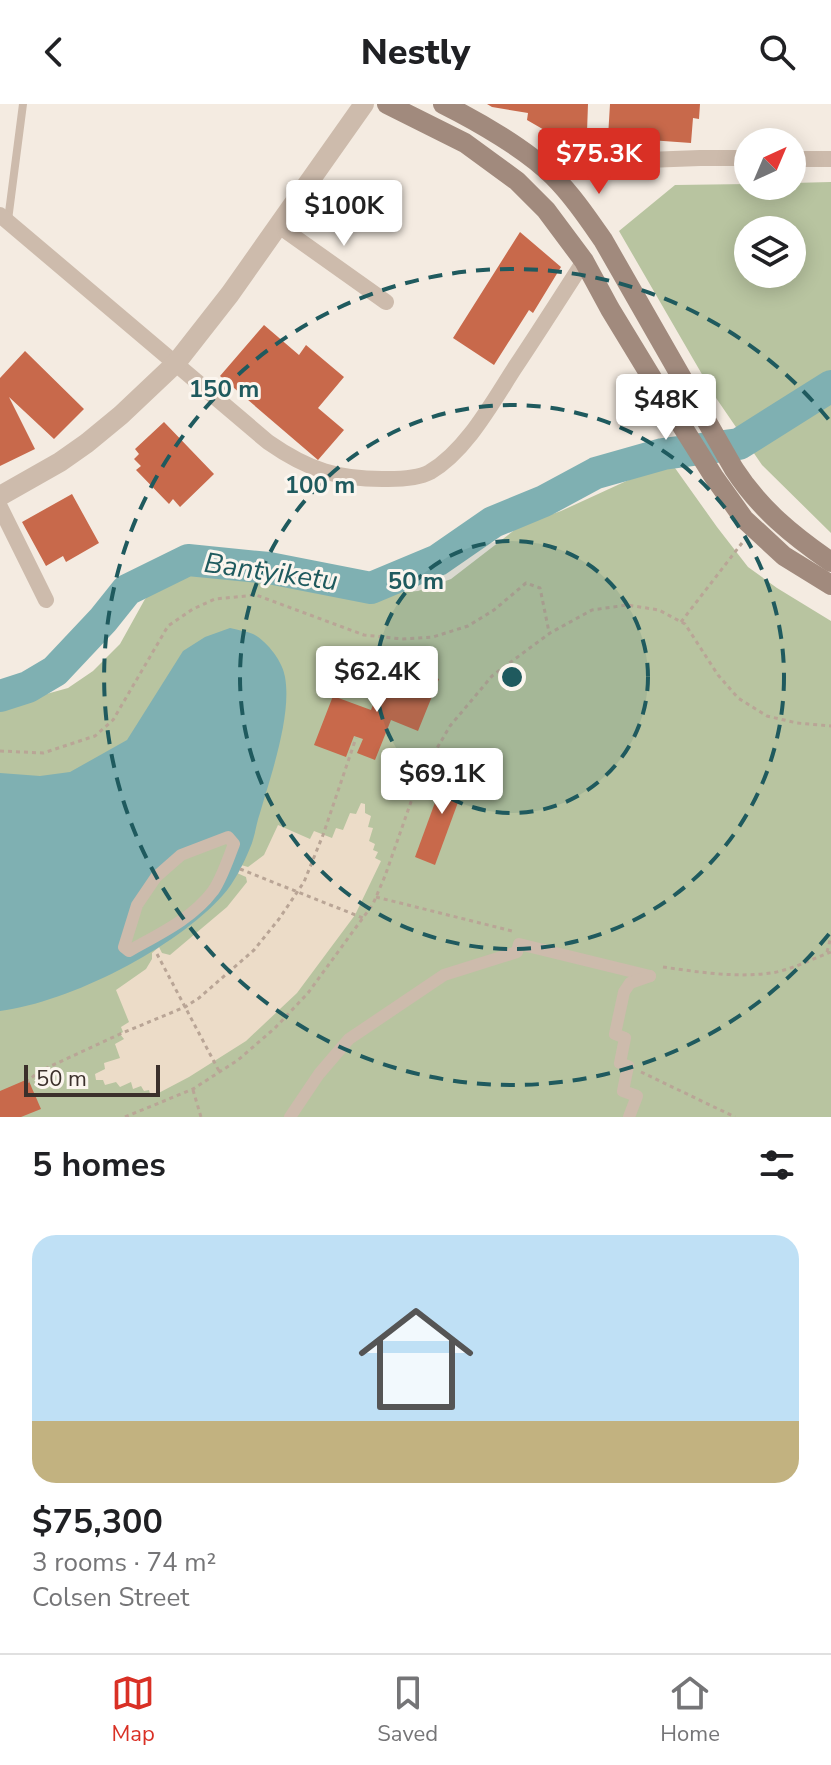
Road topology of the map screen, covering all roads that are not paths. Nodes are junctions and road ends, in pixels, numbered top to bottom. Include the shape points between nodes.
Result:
1 (23, 104) edge
2 (364, 104) edge
3 (387, 104) edge
4 (443, 104) edge
5 (734, 158) edge
6 (806, 159) edge
7 (831, 159) edge
8 (540, 164) junction
9 (4, 218) edge
10 (279, 226) junction
11 (584, 261) junction
12 (386, 302) dead end
13 (176, 363) junction
14 (0, 496) edge
15 (0, 507) edge
16 (831, 562) edge
17 (831, 585) edge
18 (46, 600) dead end
19 (228, 837) joint
20 (290, 1117) edge
21 (629, 1117) edge

1 - 9 lane
2 - 10 street
3 - 11 main road via 465,143 517,181
4 - 8 main road
5 - 8 street
6 - 7 street
8 - 16 main road via 603,240 748,490 796,538
9 - 13 street
10 - 12 street
10 - 13 street
11 - 13 street via 477,425 427,474 399,479 335,476 292,459
11 - 17 main road via 744,519 784,556
13 - 14 street via 87,443
15 - 18 street
19 - 19 street via 181,855 156,877 137,905 124,947 129,951 189,916 214,890 234,844
20 - 21 street via 349,1039 444,975 517,952 519,944 650,976 630,983 624,992 615,1034 625,1038 620,1063 628,1066 623,1091 637,1096

